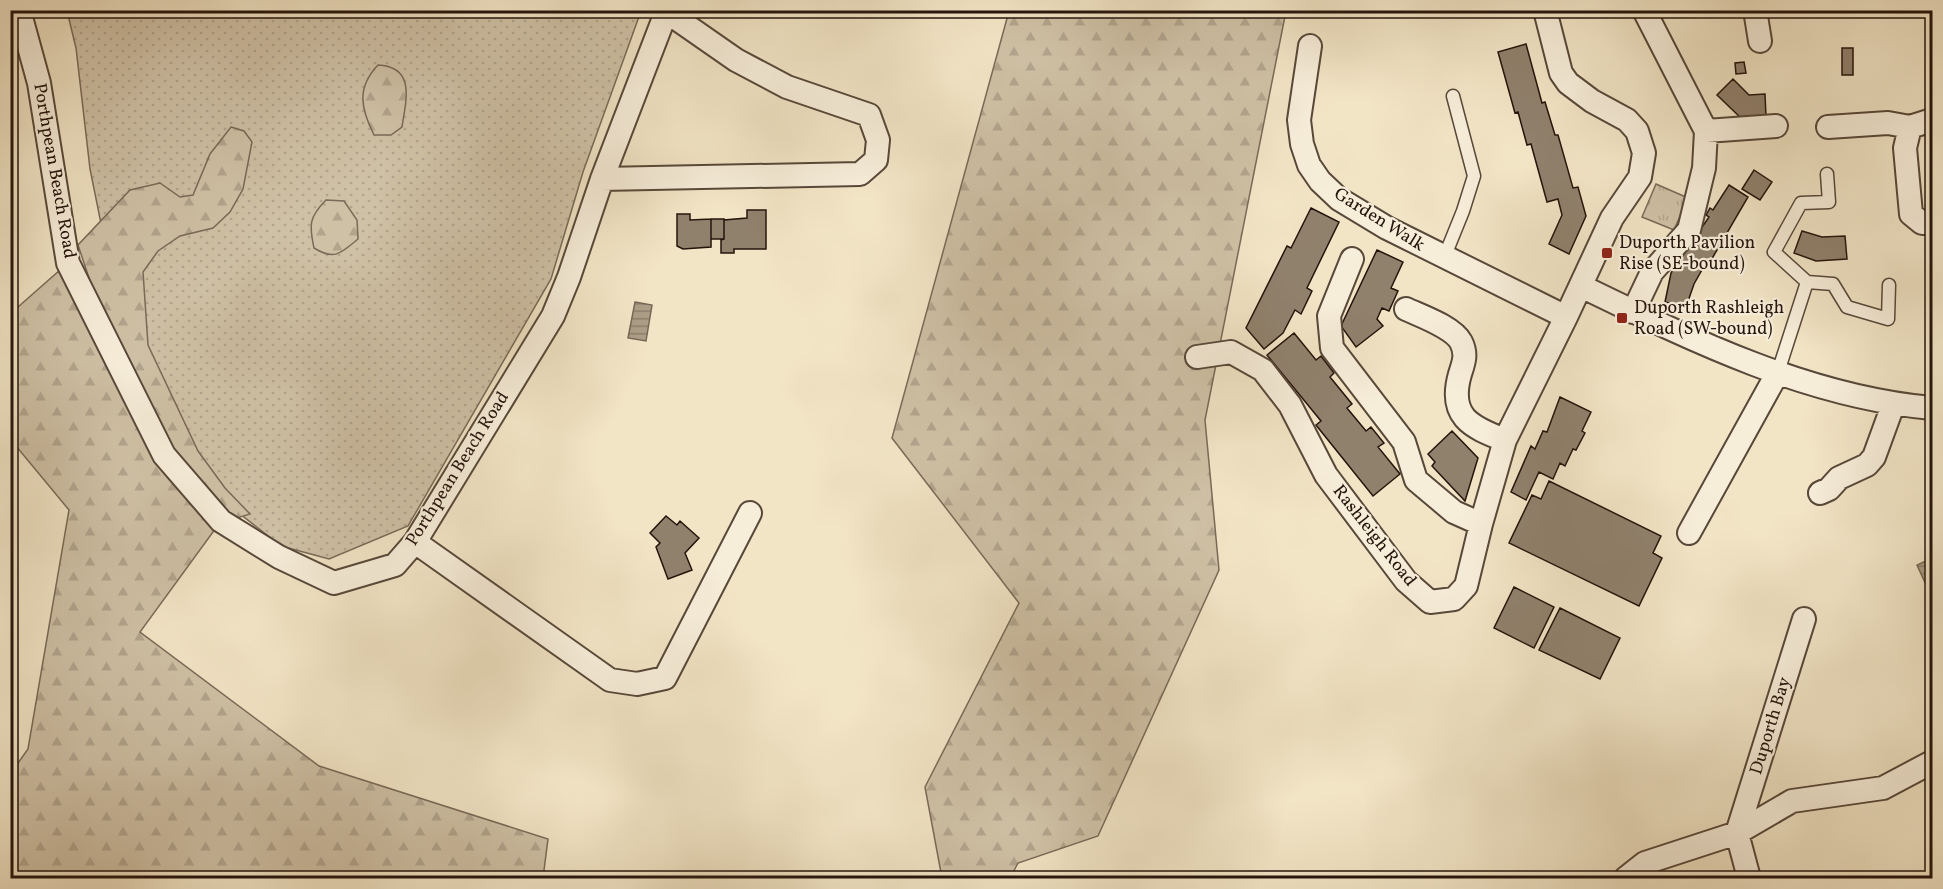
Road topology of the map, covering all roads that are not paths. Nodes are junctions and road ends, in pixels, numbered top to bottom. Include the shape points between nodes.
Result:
1 (19, 10) edge
2 (1545, 10) edge
3 (1644, 10) edge
4 (1755, 10) edge
5 (667, 11) edge
6 (1760, 41) dead end
7 (1310, 46) dead end
8 (1453, 96) dead end
9 (1932, 120) edge
10 (1776, 126) dead end
11 (1828, 127) dead end
12 (1910, 127) junction
13 (1706, 131) junction
14 (1827, 174) dead end
15 (602, 179) junction
16 (1932, 223) edge
17 (1444, 258) junction
18 (1352, 259) dead end
19 (1807, 282) junction
20 (1889, 285) dead end
21 (1581, 286) junction
22 (1406, 309) dead end
23 (1633, 312) junction
24 (1566, 317) junction
25 (1197, 357) dead end
26 (1778, 372) junction
27 (1893, 405) junction
28 (1932, 408) edge
29 (1505, 440) junction
30 (1820, 493) dead end
31 (750, 513) dead end
32 (1481, 524) junction
33 (1689, 532) dead end
34 (415, 542) junction
35 (1804, 619) dead end
36 (1932, 762) edge
37 (1737, 832) junction
38 (1626, 879) edge
39 (1749, 879) edge

1 - 34 street, Porthpean Beach Road via 39,83 68,263 164,454 220,521 279,557 334,583 394,565
2 - 21 street, Rashleigh Road via 1561,73 1592,101 1627,120 1637,131 1644,153 1640,177 1612,218
3 - 13 street
4 - 6 street
5 - 15 street, Porthpean Beach Road
5 - 15 street via 736,60 787,87 869,115 878,140 876,160 860,174
7 - 17 street, Garden Walk via 1299,120 1309,165 1339,199
8 - 17 lane via 1474,176
9 - 12 street
10 - 13 street
11 - 12 street via 1888,123
12 - 16 street via 1905,148 1911,214 1922,224
13 - 23 street via 1704,168 1689,230 1652,272
14 - 19 lane via 1829,202 1801,203 1774,252
15 - 34 street, Porthpean Beach Road via 553,316
17 - 24 street, Garden Walk
18 - 32 street via 1329,316 1332,348 1404,442 1416,480 1454,512
19 - 20 lane via 1833,284 1847,307 1888,319
19 - 26 lane
21 - 23 street
21 - 24 street, Rashleigh Road
22 - 29 street via 1451,331 1461,341 1466,355 1455,390 1462,415 1478,430
23 - 26 street
24 - 29 street, Rashleigh Road
25 - 32 street, Rashleigh Road via 1231,352 1263,370 1290,405 1326,475 1407,582 1430,602 1454,600 1466,586
26 - 27 street
26 - 33 street
27 - 28 street
27 - 30 street via 1874,458
29 - 32 street, Rashleigh Road
31 - 34 street via 664,678 638,684 610,680
35 - 37 street, Duporth Bay
36 - 37 street via 1883,788 1792,801
37 - 38 street via 1645,862
37 - 39 street

